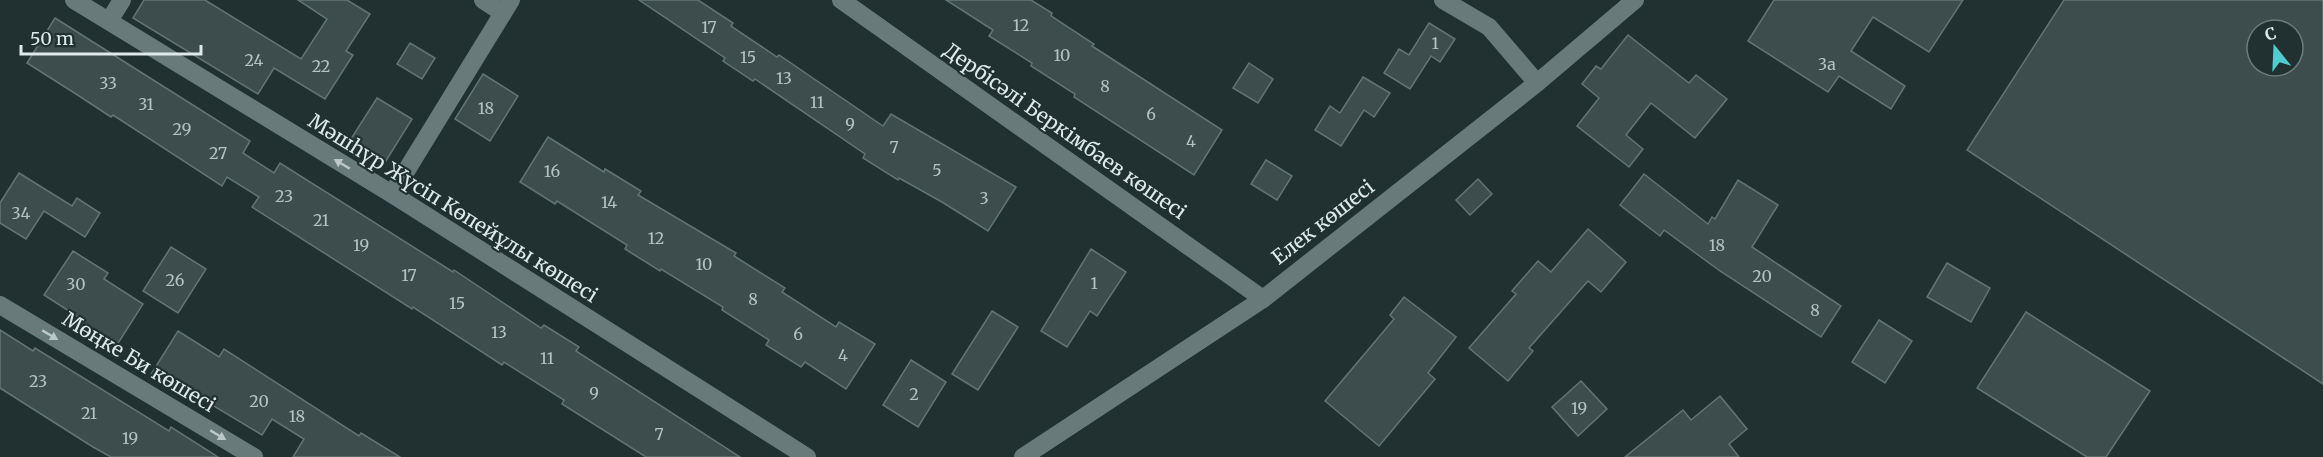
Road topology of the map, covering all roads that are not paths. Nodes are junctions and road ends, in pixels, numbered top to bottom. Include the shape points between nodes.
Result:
1 (74, 0) edge
2 (122, 0) edge
3 (483, 0) edge
4 (841, 0) edge
5 (1443, 0) edge
6 (1635, 0) edge
7 (507, 6) edge
8 (109, 21) junction
9 (1537, 83) junction
10 (392, 194) junction
11 (1263, 299) junction
12 (0, 305) edge
13 (254, 457) edge
14 (807, 457) edge
15 (1023, 457) edge

1 - 8 street, Мәшһүр Жүсіп Көпейұлы көшесі
2 - 8 street
3 - 7 street
4 - 11 street, Дербісәлі Беркімбаев көшесі
5 - 9 street via 1489,27
6 - 9 street, Елек көшесі
7 - 10 street
10 -> 8 street, Мәшһүр Жүсіп Көпейұлы көшесі
9 - 11 street, Елек көшесі
10 - 14 street, Мәшһүр Жүсіп Көпейұлы көшесі
11 - 15 street, Елек көшесі
12 -> 13 street, Мөңке Би көшесі

